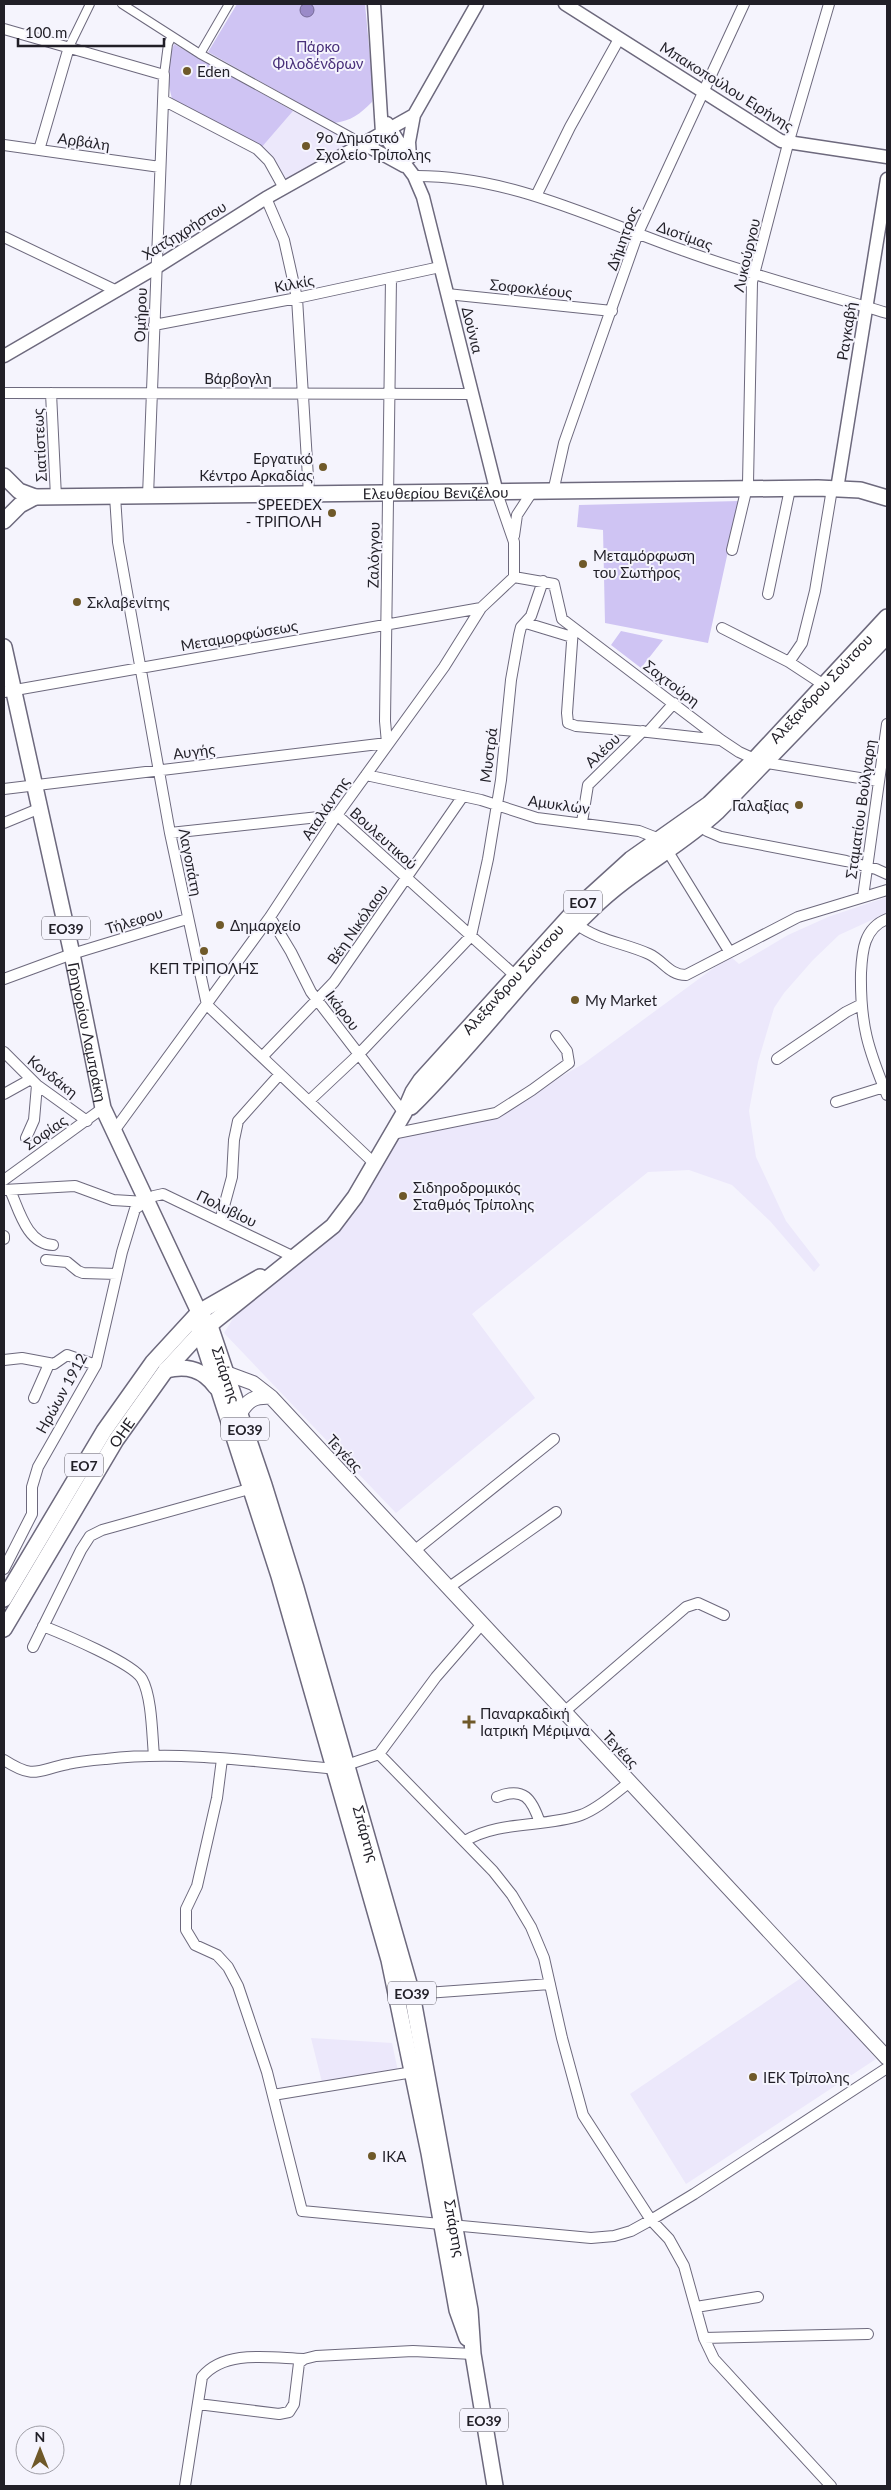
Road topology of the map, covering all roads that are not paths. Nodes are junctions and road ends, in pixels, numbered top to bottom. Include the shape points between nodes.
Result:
1 (90, 4) edge
2 (122, 4) edge
3 (229, 4) edge
4 (374, 4) edge
5 (477, 4) edge
6 (565, 4) edge
7 (744, 4) edge
8 (830, 4) edge
9 (4, 29) edge
10 (172, 36) junction
11 (619, 39) junction
12 (69, 47) junction
13 (200, 54) junction
14 (164, 75) junction
15 (704, 92) junction
16 (162, 100) junction
17 (414, 114) junction
18 (387, 130) junction
19 (362, 143) junction
20 (788, 144) junction
21 (4, 145) edge
22 (39, 150) junction
23 (887, 157) edge
24 (160, 167) junction
25 (410, 168) junction
26 (887, 179) edge
27 (284, 188) junction
28 (536, 196) junction
29 (266, 198) junction
30 (638, 233) junction
31 (4, 237) edge
32 (440, 266) junction
33 (157, 267) junction
34 (754, 274) junction
35 (391, 278) junction
36 (117, 291) junction
37 (447, 294) junction
38 (297, 298) junction
39 (866, 307) junction
40 (612, 312) junction
41 (887, 313) edge
42 (154, 325) junction
43 (4, 356) edge
44 (4, 393) edge
45 (51, 393) junction
46 (152, 393) junction
47 (303, 393) junction
48 (390, 394) junction
49 (472, 394) junction
50 (6, 478) edge
51 (790, 489) junction
52 (834, 489) junction
53 (747, 490) junction
54 (532, 492) junction
55 (553, 492) junction
56 (497, 493) junction
57 (309, 494) junction
58 (390, 494) junction
59 (115, 496) junction
60 (148, 496) junction
61 (35, 497) junction
62 (56, 497) junction
63 (887, 498) edge
64 (887, 507) edge
65 (8, 516) edge
66 (514, 542) junction
67 (732, 550) dead end
68 (514, 577) junction
69 (543, 581) junction
70 (768, 594) dead end
71 (480, 608) junction
72 (887, 617) edge
73 (526, 623) junction
74 (387, 624) junction
75 (722, 628) dead end
76 (572, 632) junction
77 (887, 636) edge
78 (4, 647) edge
79 (789, 662) junction
80 (142, 668) junction
81 (824, 685) junction
82 (9, 691) edge
83 (674, 703) junction
84 (887, 724) edge
85 (645, 731) junction
86 (722, 740) junction
87 (388, 743) junction
88 (760, 762) junction
89 (160, 770) junction
90 (366, 775) junction
91 (878, 781) junction
92 (33, 785) junction
93 (4, 789) edge
94 (463, 796) junction
95 (497, 805) junction
96 (38, 809) junction
97 (337, 815) junction
98 (582, 822) junction
99 (4, 823) edge
100 (696, 823) junction
101 (170, 833) junction
102 (663, 845) junction
103 (867, 866) junction
104 (887, 874) edge
105 (406, 879) junction
106 (887, 890) edge
107 (863, 897) junction
108 (270, 917) junction
109 (187, 919) junction
110 (887, 919) edge
111 (576, 924) junction
112 (471, 936) junction
113 (730, 951) junction
114 (72, 954) junction
115 (519, 978) junction
116 (4, 979) edge
117 (317, 1001) junction
118 (207, 1005) junction
119 (860, 1005) junction
120 (556, 1036) dead end
121 (4, 1052) edge
122 (358, 1055) junction
123 (262, 1057) junction
124 (777, 1059) dead end
125 (280, 1074) junction
126 (34, 1082) junction
127 (886, 1091) edge
128 (4, 1094) edge
129 (309, 1101) junction
130 (836, 1102) dead end
131 (103, 1108) junction
132 (404, 1113) junction
133 (87, 1121) junction
134 (114, 1131) junction
135 (392, 1134) junction
136 (26, 1138) dead end
137 (375, 1164) junction
138 (4, 1180) edge
139 (7, 1190) edge
140 (147, 1202) junction
141 (220, 1221) junction
142 (53, 1245) dead end
143 (294, 1257) junction
144 (46, 1260) dead end
145 (117, 1274) junction
146 (199, 1312) junction
147 (205, 1329) junction
148 (4, 1360) edge
149 (49, 1364) junction
150 (96, 1365) junction
151 (166, 1370) junction
152 (226, 1373) junction
153 (221, 1394) junction
154 (270, 1397) junction
155 (34, 1398) dead end
156 (240, 1414) junction
157 (554, 1439) dead end
158 (258, 1487) junction
159 (556, 1512) dead end
160 (414, 1550) junction
161 (4, 1569) edge
162 (448, 1588) junction
163 (4, 1599) edge
164 (724, 1615) dead end
165 (482, 1624) junction
166 (43, 1626) junction
167 (4, 1629) edge
168 (33, 1647) dead end
169 (564, 1712) junction
170 (379, 1754) junction
171 (154, 1756) junction
172 (222, 1759) junction
173 (4, 1760) edge
174 (341, 1768) junction
175 (630, 1782) junction
176 (497, 1797) dead end
177 (540, 1823) junction
178 (464, 1841) junction
179 (550, 1984) junction
180 (412, 1994) junction
181 (887, 2058) edge
182 (887, 2068) edge
183 (413, 2072) junction
184 (273, 2095) junction
185 (651, 2220) junction
186 (448, 2224) junction
187 (758, 2296) dead end
188 (696, 2307) junction
189 (868, 2334) dead end
190 (704, 2338) junction
191 (473, 2354) junction
192 (304, 2359) junction
193 (198, 2404) junction
194 (185, 2486) edge
195 (495, 2486) edge
196 (831, 2486) edge

1 - 12 street
2 - 10 street
3 - 13 street
4 - 18 street via 381,116
5 - 17 street
6 - 11 street, Μπακοπούλου Ειρήνης
7 - 15 street, Δήμητρος
8 - 20 street, Λυκούργου
9 - 12 street
10 - 13 street
10 - 14 street
11 - 15 street, Μπακοπούλου Ειρήνης
11 - 28 street via 570,126
12 - 14 street
12 - 22 street
13 - 19 street
14 - 16 street, Ομήρου
15 - 20 street, Μπακοπούλου Ειρήνης
15 - 30 street, Δήμητρος
16 - 24 street, Ομήρου
16 - 27 street via 257,149 269,161
17 - 18 street, Χατζηχρήστου
17 - 25 street via 409,142
18 - 19 street, Χατζηχρήστου
18 - 25 street, Δούνια
19 - 25 street
19 - 27 street, Χατζηχρήστου
20 - 23 street, Μπακοπούλου Ειρήνης
20 - 34 street, Λυκούργου
21 - 22 street, Αρβάλη
22 - 24 street, Αρβάλη
24 - 33 street, Ομήρου
25 - 28 street, Διοτίμας via 472,179
25 - 32 street, Δούνια via 425,204
26 - 39 street, Ραγκαβή
27 - 29 street, Χατζηχρήστου
28 - 30 street, Διοτίμας
29 - 33 street, Χατζηχρήστου
29 - 38 street via 284,240
30 - 34 street, Διοτίμας
30 - 40 street, Δήμητρος
31 - 36 street
32 - 35 street, Κιλκίς
32 - 37 street, Δούνια
33 - 36 street, Χατζηχρήστου
33 - 42 street, Ομήρου
34 - 39 street, Διοτίμας
34 - 53 street, Λυκούργου via 750,303
35 - 38 street, Κιλκίς
35 - 48 street, Ζαλόγγου
36 - 43 street, Χατζηχρήστου
37 - 40 street, Σοφοκλέους
37 - 49 street, Δούνια
38 - 42 street, Κιλκίς
38 - 47 street
39 - 41 street, Διοτίμας
39 - 52 street, Ραγκαβή
40 - 55 street, Δήμητρος via 564,443
42 - 46 street, Ομήρου
44 - 45 street, Βάρβογλη
45 - 46 street, Βάρβογλη
45 - 62 street, Σιατίστεως
46 - 47 street, Βάρβογλη
46 - 60 street, Ομήρου
47 - 48 street, Βάρβογλη
47 - 57 street
48 - 49 street, Βάρβογλη
48 - 58 street, Ζαλόγγου
49 - 56 street, Δούνια
50 - 61 main road via 18,491
50 - 65 main road via 15,493
51 - 52 main road, Ελευθερίου Βενιζέλου
51 - 53 main road, Ελευθερίου Βενιζέλου
51 - 70 street
52 - 63 main road, Ελευθερίου Βενιζέλου via 860,490
52 - 64 main road
52 - 79 street via 802,643
53 - 55 main road, Ελευθερίου Βενιζέλου
53 - 67 street, Λυκούργου
54 - 55 main road, Ελευθερίου Βενιζέλου
54 - 56 main road, Ελευθερίου Βενιζέλου
54 - 66 street via 516,515
56 - 58 main road, Ελευθερίου Βενιζέλου
56 - 66 street
57 - 58 main road, Ελευθερίου Βενιζέλου
57 - 60 main road, Ελευθερίου Βενιζέλου
58 - 74 street, Ζαλόγγου
59 - 60 main road, Ελευθερίου Βενιζέλου
59 - 62 main road, Ελευθερίου Βενιζέλου
59 - 80 street, Λαγοπάτη via 118,542
61 - 62 main road, Ελευθερίου Βενιζέλου
61 - 65 main road
66 - 68 street
68 - 69 street
68 - 71 street, Αταλάντης
69 - 73 street, Μυστρά
69 - 76 street via 554,584 562,619
71 - 74 street, Μεταμορφώσεως
71 - 87 street, Αταλάντης via 444,667
72 - 81 main road, Αλεξανδρου Σούτσου / ΕΟ7
73 - 76 street
73 - 95 street, Μυστρά via 520,630 515,656
74 - 80 street, Μεταμορφώσεως
74 - 87 street, Ζαλόγγου via 385,721
75 - 79 street
76 - 83 street, Σαχτούρη
76 - 85 street via 568,723
77 - 88 main road, Αλεξανδρου Σούτσου / ΕΟ7
78 - 82 main road, Γρηγορίου Λαμπράκη / ΕΟ39
79 - 81 street
80 - 82 street, Μεταμορφώσεως
80 - 89 street, Λαγοπάτη
81 - 88 main road, Αλεξανδρου Σούτσου / ΕΟ7
82 - 92 main road, Γρηγορίου Λαμπράκη / ΕΟ39
83 - 85 street, Αλέου
83 - 86 street, Σαχτούρη
84 - 91 street, Σταματίου Βούλγαρη
85 - 86 street
85 - 98 street, Αλέου via 588,785
86 - 88 street, Σαχτούρη
87 - 89 street, Αυγής
87 - 90 street, Αταλάντης
88 - 91 street
88 - 100 main road, Αλεξανδρου Σούτσου / ΕΟ7
89 - 92 street, Αυγής
89 - 101 street, Λαγοπάτη
90 - 94 street, Αμυκλών
90 - 97 street, Αταλάντης
91 - 103 street, Σταματίου Βούλγαρη
92 - 93 street, Αυγής
92 - 96 main road, Γρηγορίου Λαμπράκη / ΕΟ39
94 - 95 street, Αμυκλών
94 - 105 street, Βέη Νικόλαου
95 - 98 street, Αμυκλών via 537,818
95 - 112 street, Μυστρά
96 - 99 street
96 - 114 main road, Γρηγορίου Λαμπράκη / ΕΟ39
97 - 101 street, Βουλευτικού
97 - 105 street, Βουλευτικού
97 - 108 street, Αταλάντης
98 - 102 street, Αμυκλών via 639,831
100 - 102 main road, Αλεξανδρου Σούτσου / ΕΟ7
100 - 103 street via 714,834 743,842
101 - 109 street, Λαγοπάτη
102 - 111 main road, Αλεξανδρου Σούτσου / ΕΟ7
102 - 113 street
102 - 115 main road, Αλεξανδρου Σούτσου / ΕΟ7 via 631,859 606,879
103 - 104 street
103 - 107 street, Σταματίου Βούλγαρη
105 - 112 street, Βουλευτικού
105 - 117 street, Βέη Νικόλαου via 334,982
106 - 107 street
107 - 113 street via 798,916
108 - 117 street, Ικάρου
108 - 118 street, Αταλάντης
109 - 114 street, Τήλεφου
109 - 118 street, Λαγοπάτη
110 - 119 street via 872,930 865,942
111 - 113 street via 590,934 650,955 678,975 686,975
111 - 115 main road, Αλεξανδρου Σούτσου / ΕΟ7
112 - 115 street, Βουλευτικού
112 - 122 street
114 - 116 street, Τήλεφου
114 - 131 main road, Γρηγορίου Λαμπράκη / ΕΟ39
115 - 132 main road, Αλεξανδρου Σούτσου / ΕΟ7 via 432,1087
117 - 122 street, Ικάρου
117 - 123 street, Βέη Νικόλαου
118 - 123 street
118 - 134 street, Αταλάντης
119 - 124 street
119 - 127 street via 865,1036
120 - 135 street via 570,1056 569,1063 506,1107 491,1114
121 - 126 street, Κονδάκη
122 - 129 street
122 - 132 street, Ικάρου
123 - 125 street
125 - 129 street
125 - 141 street via 238,1121 232,1177
126 - 128 street
126 - 133 street, Κονδάκη
126 - 136 street via 34,1120
127 - 130 street
129 - 137 street
131 - 133 street, Σοφίας
131 - 134 main road, Γρηγορίου Λαμπράκη / ΕΟ39
132 - 135 main road, Αλεξανδρου Σούτσου / ΕΟ7
133 - 138 street, Σοφίας
134 - 140 main road, Γρηγορίου Λαμπράκη / ΕΟ39
135 - 137 main road, Αλεξανδρου Σούτσου / ΕΟ7
137 - 143 main road, Αλεξανδρου Σούτσου / ΕΟ7 via 333,1226
139 - 140 street via 75,1186 113,1200
139 - 142 street via 35,1240
140 - 141 street, Πολυβίου via 163,1194
140 - 145 street, Ηρώων 1912 via 135,1209
140 - 146 main road, Γρηγορίου Λαμπράκη / ΕΟ39
141 - 143 street, Πολυβίου
143 - 146 main road, Αλεξανδρου Σούτσου / ΕΟ7
143 - 147 main road, Αλεξανδρου Σούτσου / ΕΟ7
144 - 145 street via 67,1262 83,1272
145 - 150 street, Ηρώων 1912
146 - 147 main road, ΕΟ39 via 198,1322
146 - 163 main road, ΟΗΕ / ΕΟ7 via 153,1362 104,1431
147 - 151 main road, ΟΗΕ / ΕΟ7
147 - 152 main road, Σπάρτης / ΕΟ39
147 - 153 main road, Σπάρτης / ΕΟ39
148 - 149 street via 22,1358
149 - 150 street via 57,1363 67,1355
149 - 155 street
150 - 161 street, Ηρώων 1912 via 38,1467 32,1487 32,1514
151 - 153 main road via 186,1367 200,1371
151 - 167 main road, ΟΗΕ / ΕΟ7 via 116,1440
152 - 154 main road, Τεγέας via 253,1383
152 - 156 main road, Σπάρτης / ΕΟ39
153 - 158 main road, Σπάρτης / ΕΟ39
154 - 156 main road via 254,1398 247,1402
154 - 160 main road, Τεγέας
156 - 158 main road, Σπάρτης / ΕΟ39
157 - 160 street
158 - 166 street via 94,1533 86,1540
158 - 174 main road, Σπάρτης / ΕΟ39 via 338,1732
159 - 162 street
160 - 162 main road, Τεγέας
162 - 165 main road, Τεγέας
164 - 169 street via 698,1603 686,1607
165 - 169 main road, Τεγέας
165 - 170 street via 436,1677
166 - 168 street
166 - 171 street via 84,1644 141,1676 146,1691
169 - 175 main road, Τεγέας
170 - 174 street
170 - 178 street
171 - 172 street
171 - 173 street via 69,1763 35,1773 21,1770
172 - 174 street
172 - 184 street via 217,1798 199,1877 186,1909 186,1930 195,1945 217,1955 228,1967 251,2020
174 - 180 main road, Σπάρτης / ΕΟ39
174 - 183 main road, Σπάρτης / ΕΟ39
175 - 177 street via 583,1814
175 - 181 main road, Τεγέας
176 - 177 street via 511,1792 524,1795 533,1803
177 - 178 street via 479,1833
178 - 179 street via 493,1871 517,1903 544,1958
179 - 180 street
179 - 185 street via 583,2115
180 - 186 main road, Σπάρτης / ΕΟ39
182 - 185 street
183 - 184 street
183 - 186 main road, Σπάρτης / ΕΟ39
184 - 186 street via 302,2212
185 - 186 street via 631,2231 591,2238
185 - 188 street via 669,2239 684,2266
186 - 191 main road, Σπάρτης / ΕΟ39 via 457,2310
187 - 188 street
188 - 190 street
189 - 190 street
190 - 196 street via 714,2359
191 - 192 street via 450,2351 364,2352
191 - 195 main road, Σπάρτης / ΕΟ39
192 - 193 street via 243,2357 209,2368 202,2377
192 - 193 street via 297,2370 294,2404 290,2412 279,2414
193 - 194 street

